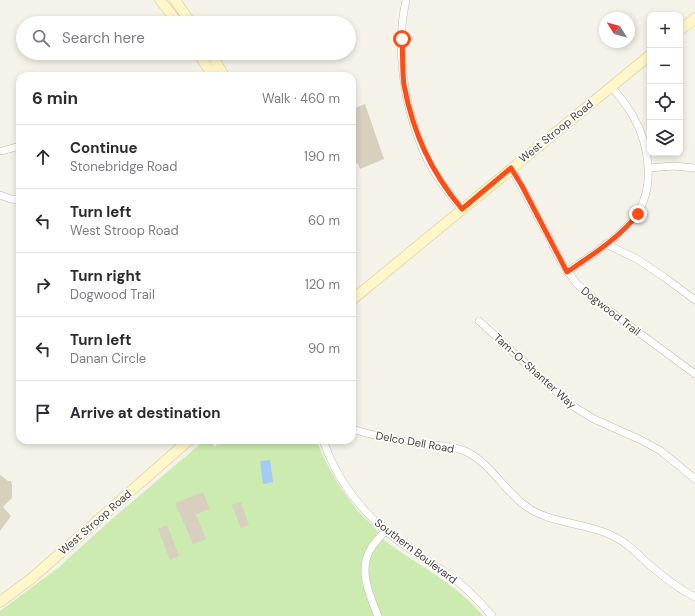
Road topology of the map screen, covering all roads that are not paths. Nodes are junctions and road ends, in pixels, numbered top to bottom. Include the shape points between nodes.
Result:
1 (160, 0) edge
2 (175, 0) edge
3 (406, 0) edge
4 (173, 16) edge
5 (187, 16) edge
6 (695, 18) edge
7 (683, 28) edge
8 (647, 57) edge
9 (203, 60) edge
10 (215, 60) edge
11 (210, 72) edge
12 (222, 72) edge
13 (611, 86) junction
14 (16, 147) edge
15 (1, 152) edge
16 (511, 168) junction
17 (648, 168) junction
18 (695, 168) edge
19 (0, 195) edge
20 (16, 200) edge
21 (462, 209) junction
22 (606, 244) junction
23 (567, 272) junction
24 (356, 296) edge
25 (695, 300) edge
26 (479, 321) dead end
27 (695, 374) edge
28 (356, 430) edge
29 (184, 444) edge
30 (324, 444) edge
31 (695, 479) edge
32 (385, 531) junction
33 (695, 597) edge
34 (0, 602) edge
35 (378, 616) edge
36 (492, 616) edge

1 - 4 main road
2 - 5 main road
3 - 21 street via 402,27 404,84 412,118 423,151 439,179
6 - 7 main road
8 - 13 main road, West Stroop Road
9 - 11 main road
10 - 12 main road
13 - 16 main road, West Stroop Road
13 - 17 street via 640,130
14 - 15 street
16 - 21 main road, West Stroop Road
16 - 23 street, Dogwood Trail
17 - 18 street
17 - 22 street via 647,190 643,204 631,222
19 - 20 street
21 - 24 main road, West Stroop Road
22 - 23 street
22 - 25 street via 637,258
23 - 27 street, Dogwood Trail via 583,291
26 - 31 street, Tam-O-Shanter Way via 571,405 594,419 656,448
28 - 33 street, Delco Dell Road via 464,451 488,467 509,492 528,508 549,518 603,532 620,540 674,584
29 - 34 main road, West Stroop Road via 32,578
30 - 32 street, Southern Boulevard via 332,464 351,494
32 - 35 street via 369,552 365,569 368,590
32 - 36 street, Southern Boulevard via 455,579

